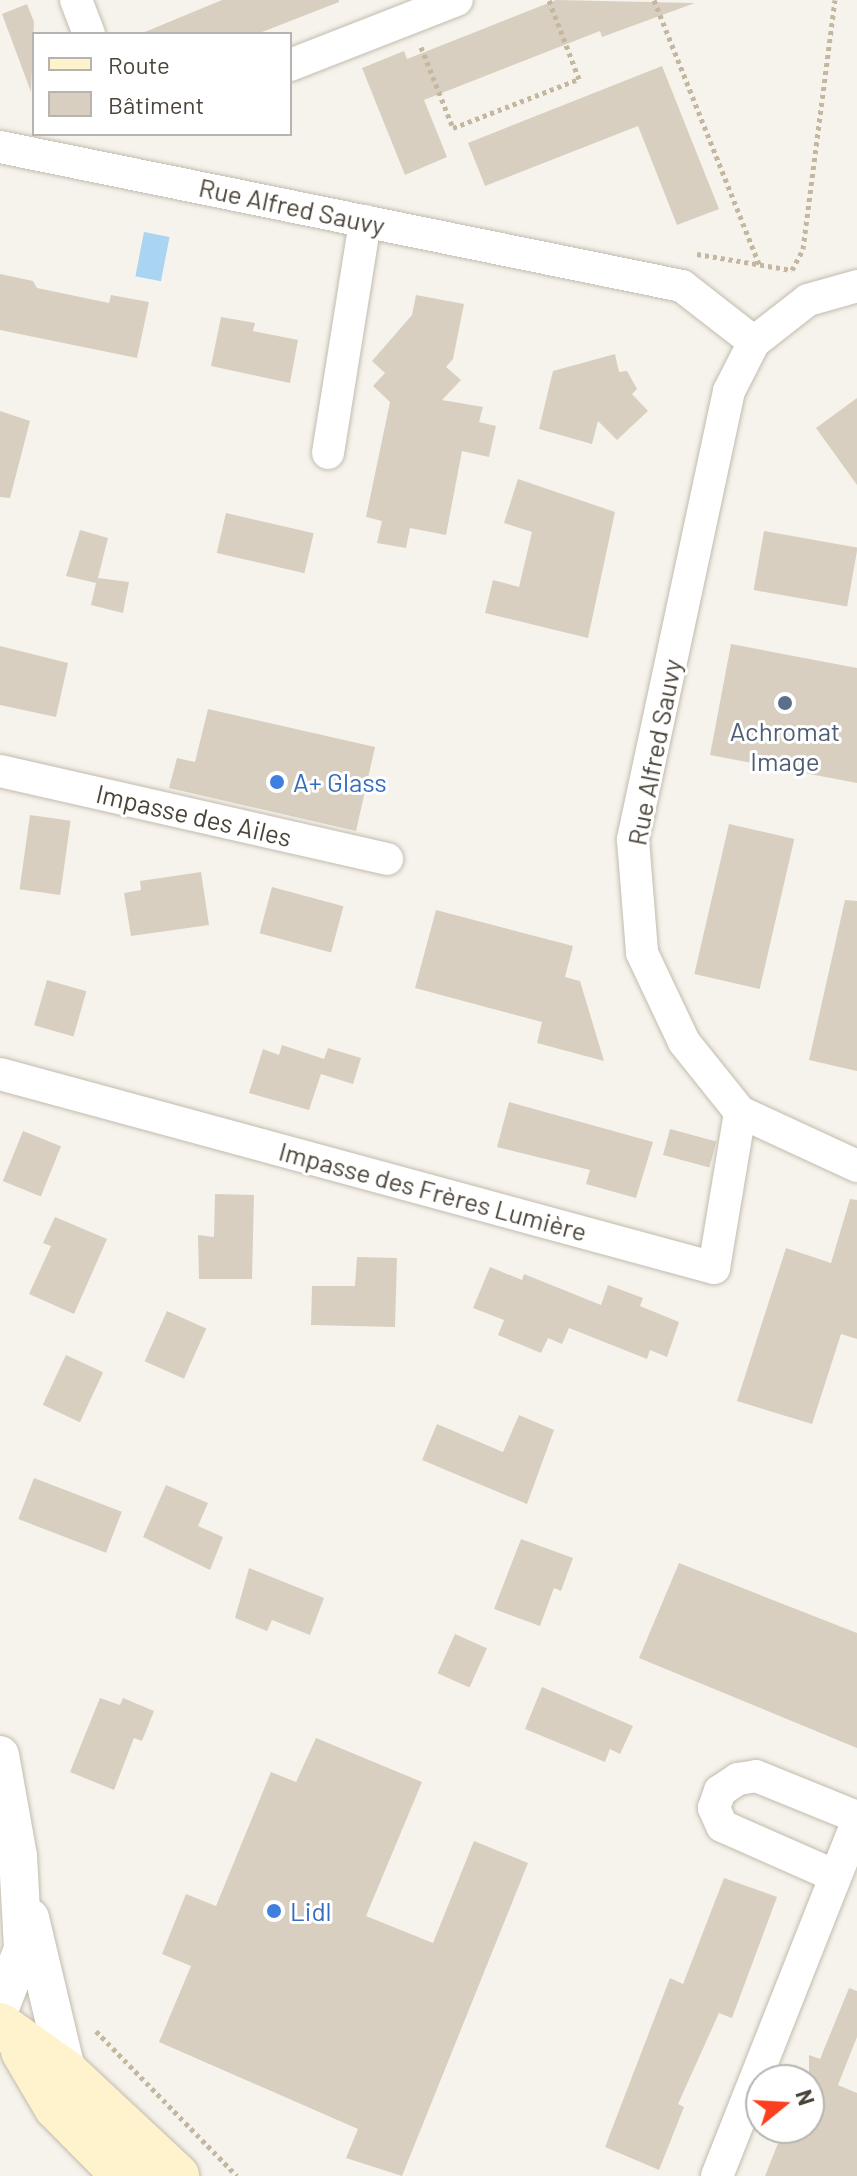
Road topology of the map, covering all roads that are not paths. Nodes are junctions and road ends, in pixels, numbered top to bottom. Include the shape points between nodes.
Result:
1 (76, 0) edge
2 (457, 0) edge
3 (88, 32) edge
4 (292, 64) edge
5 (0, 147) edge
6 (365, 221) junction
7 (857, 286) edge
8 (754, 342) junction
9 (328, 453) dead end
10 (0, 771) edge
11 (387, 859) dead end
12 (0, 1074) edge
13 (740, 1112) junction
14 (857, 1166) edge
15 (0, 1755) edge
16 (857, 1820) edge
17 (833, 1875) junction
18 (10, 1902) edge
19 (4, 2036) edge
20 (67, 2073) junction
21 (124, 2176) edge
22 (177, 2176) edge
23 (717, 2176) edge

1 - 3 street
2 - 4 street
5 - 6 street, Rue Alfred Sauvy
6 - 8 street, Rue Alfred Sauvy via 682,286
6 - 9 street
7 - 8 street, Rue Alfred Sauvy via 808,300
8 - 13 street, Rue Alfred Sauvy via 729,391 633,840 642,953 684,1042
10 - 11 street, Impasse des Ailes
12 - 13 street, Impasse des Frères Lumière via 714,1268
13 - 14 street, Rue Alfred Sauvy
15 - 18 street
16 - 17 street
16 - 17 street via 756,1776 738,1779 720,1791 714,1808 722,1826
17 - 23 street
18 - 19 street via 23,1949
18 - 20 street via 43,1960
19 - 20 main road
19 - 21 main road via 56,2107
20 - 22 main road

